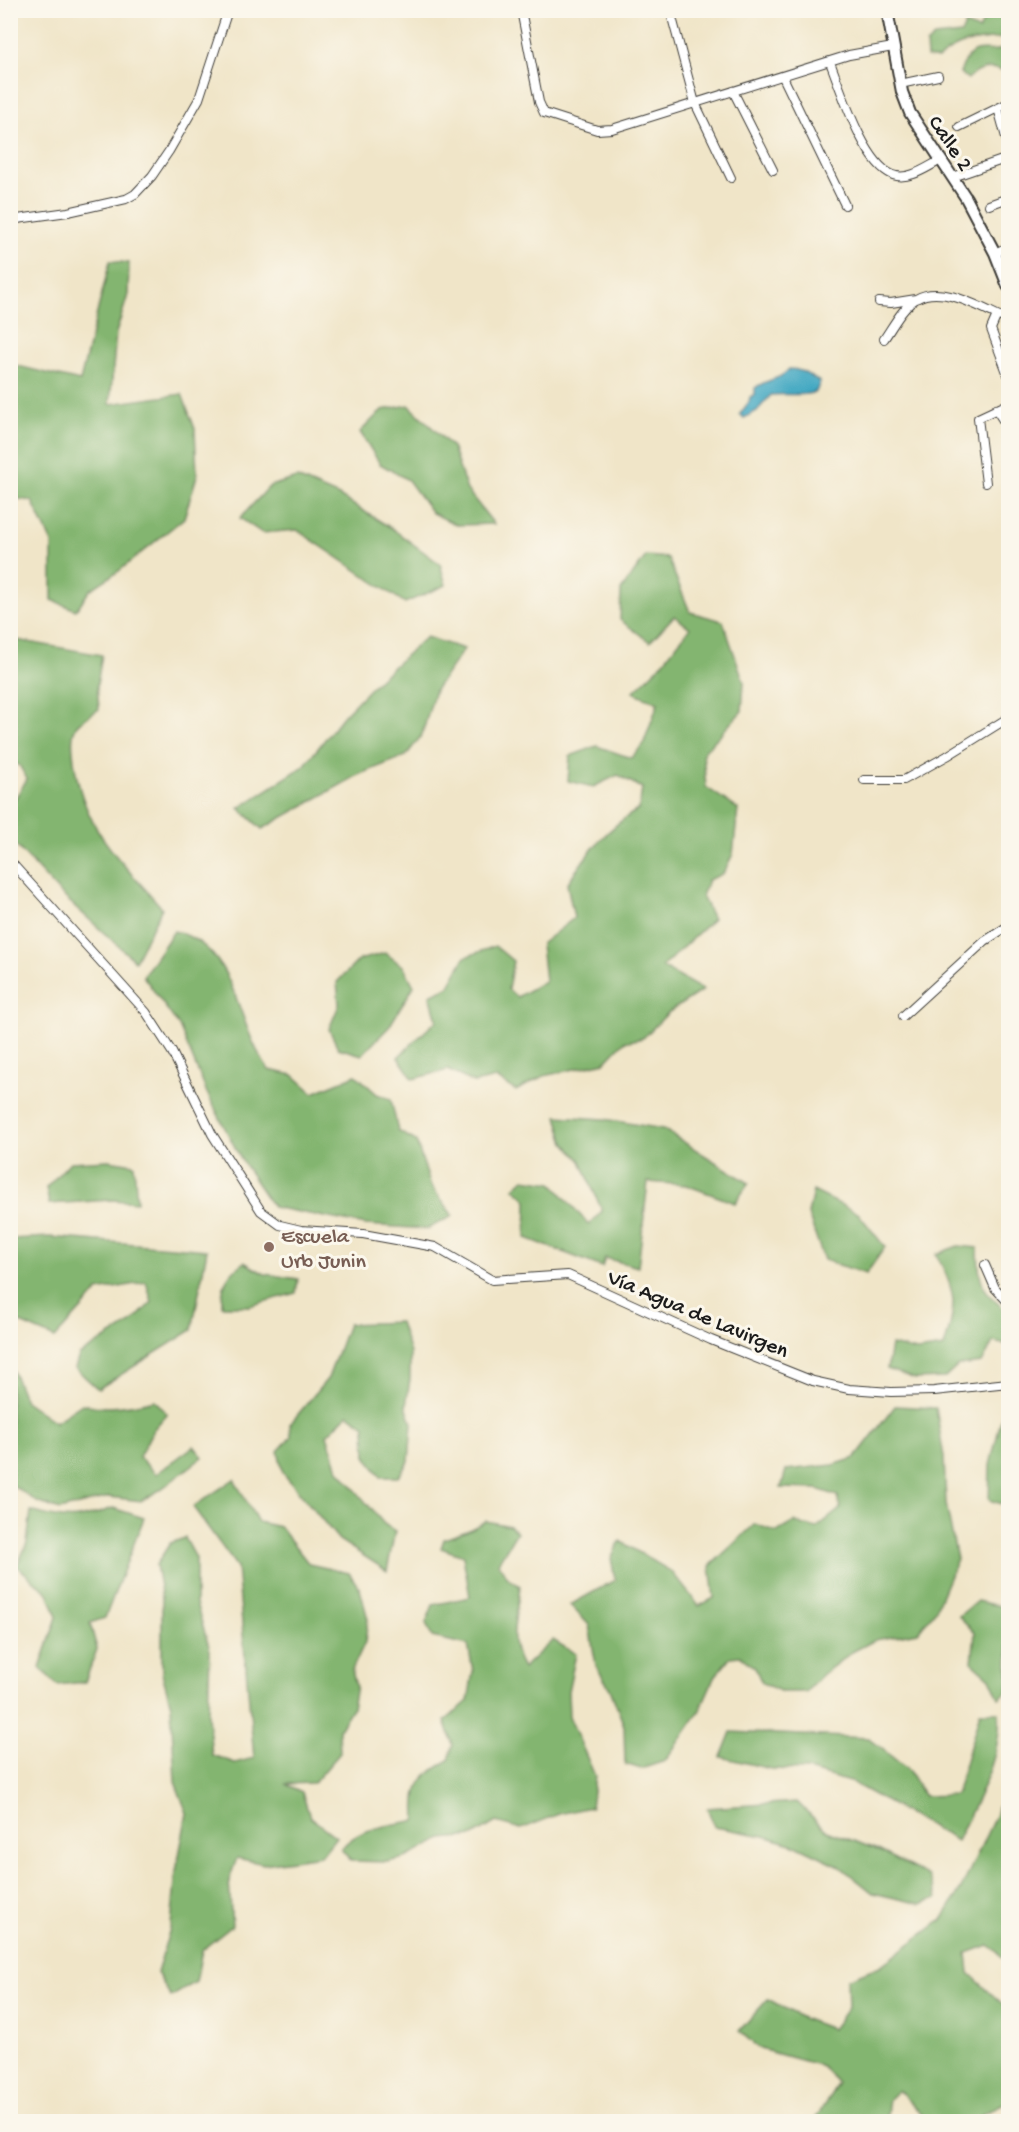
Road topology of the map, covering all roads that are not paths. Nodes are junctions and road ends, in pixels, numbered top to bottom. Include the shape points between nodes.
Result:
1 (228, 10) edge
2 (521, 10) edge
3 (670, 10) edge
4 (887, 10) edge
5 (892, 47) junction
6 (830, 62) junction
7 (938, 76) dead end
8 (783, 77) junction
9 (900, 84) junction
10 (733, 91) junction
11 (696, 103) junction
12 (1008, 103) edge
13 (998, 108) junction
14 (959, 127) dead end
15 (1008, 145) edge
16 (1008, 158) edge
17 (941, 160) junction
18 (773, 170) dead end
19 (953, 177) junction
20 (730, 178) dead end
21 (1008, 198) edge
22 (845, 205) dead end
23 (989, 206) dead end
24 (10, 220) edge
25 (1008, 247) edge
26 (995, 253) junction
27 (1008, 286) edge
28 (917, 299) junction
29 (879, 302) dead end
30 (997, 315) junction
31 (1008, 320) edge
32 (884, 339) dead end
33 (1008, 375) edge
34 (1008, 404) edge
35 (996, 409) junction
36 (1008, 428) edge
37 (986, 483) dead end
38 (1008, 718) edge
39 (864, 780) dead end
40 (10, 861) edge
41 (1008, 926) edge
42 (903, 1016) dead end
43 (985, 1265) dead end
44 (1008, 1302) edge
45 (1008, 1383) edge

1 - 24 street via 199,99 170,151 135,194 68,212
2 - 11 street via 538,102 544,113 597,130
3 - 11 street
4 - 5 street, Calle 2
5 - 6 street
5 - 9 street, Calle 2
6 - 8 street
6 - 17 street via 860,136 887,171 894,176 911,176
7 - 9 street
8 - 10 street
8 - 22 street
9 - 17 street, Calle 2 via 910,113
10 - 11 street
10 - 18 street
11 - 20 street
12 - 13 street
13 - 14 street
13 - 15 street
16 - 19 street
17 - 19 street, Calle 2
19 - 26 street, Calle 2
21 - 23 street
25 - 26 street
26 - 27 street, Calle 2
28 - 29 street
28 - 30 street via 945,296
28 - 32 street
30 - 31 street
30 - 33 street via 991,329
34 - 35 street
35 - 36 street
35 - 37 street via 978,418
38 - 39 street via 904,780
40 - 45 street, Vía Agua de Lavirgen via 146,1012 172,1052 212,1134 261,1211 280,1225 363,1234 435,1248 492,1280 568,1275 711,1340 813,1381 849,1389 934,1391
41 - 42 street via 985,941
43 - 44 street via 995,1288

